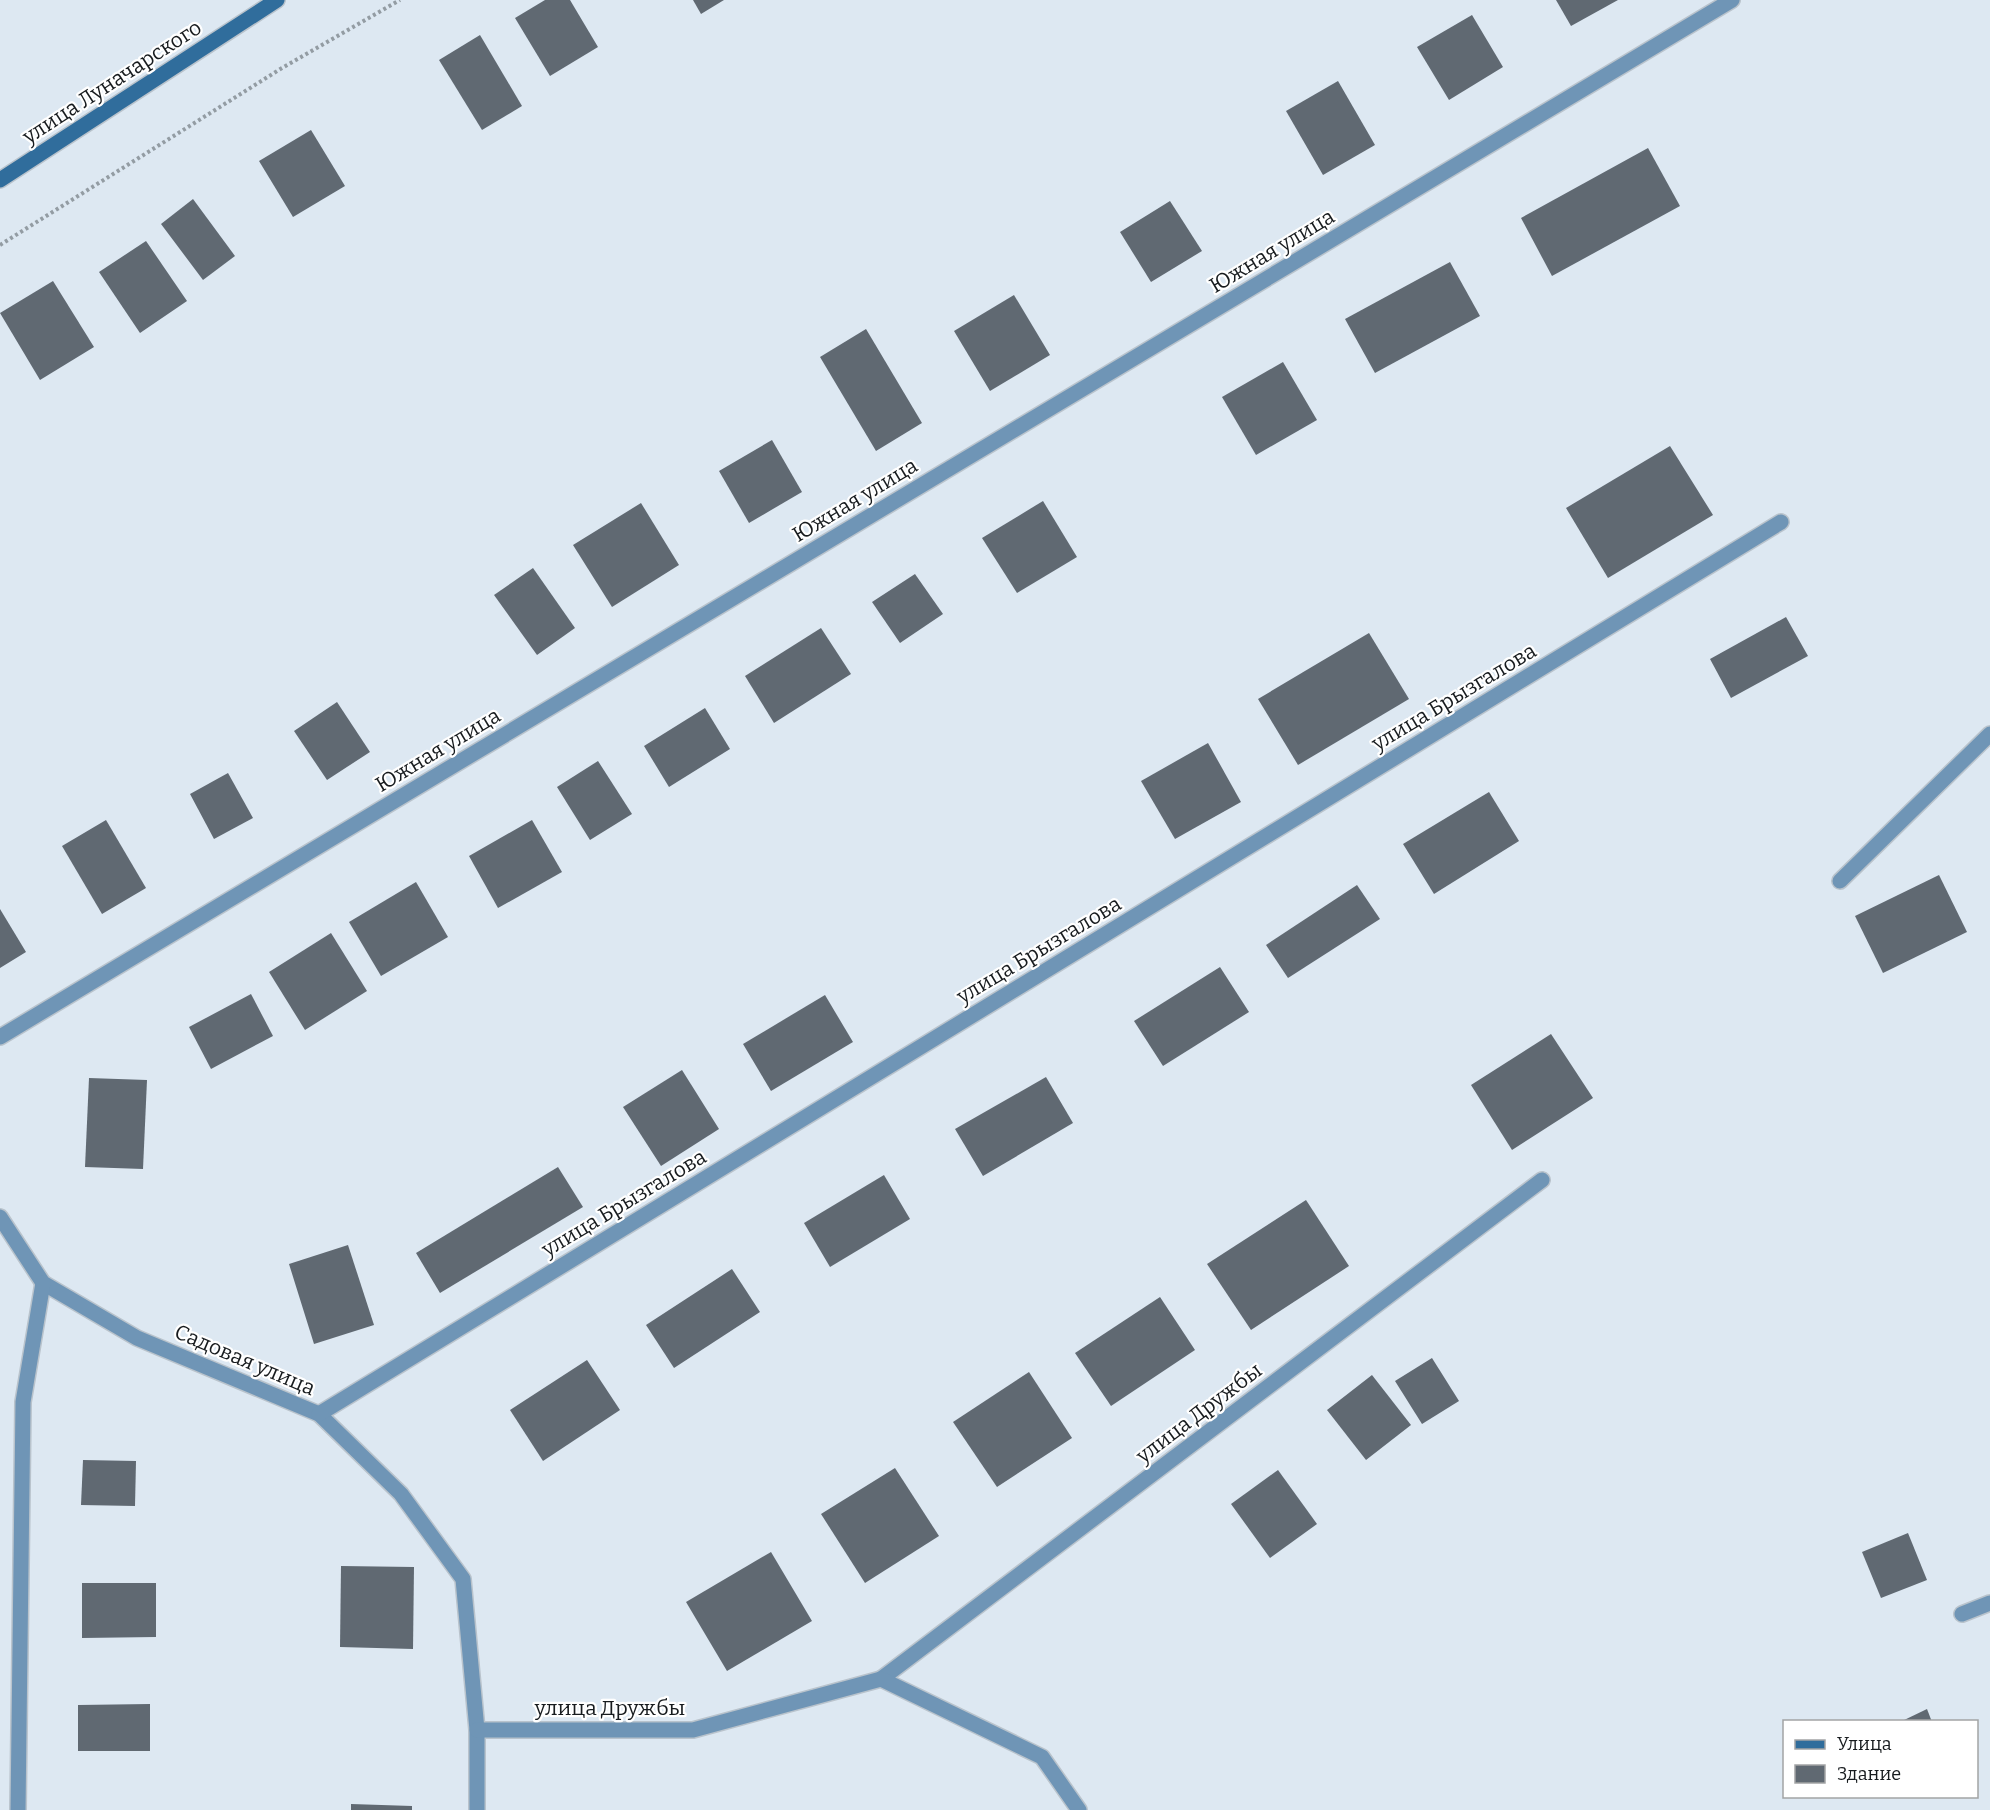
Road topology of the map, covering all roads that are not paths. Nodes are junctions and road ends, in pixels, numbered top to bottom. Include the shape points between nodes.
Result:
1 (277, 0) edge
2 (1732, 0) edge
3 (0, 180) edge
4 (1781, 522) dead end
5 (1990, 734) edge
6 (1840, 881) dead end
7 (0, 1037) edge
8 (1542, 1180) dead end
9 (0, 1217) edge
10 (43, 1283) junction
11 (319, 1414) junction
12 (1990, 1603) edge
13 (1962, 1614) dead end
14 (881, 1679) junction
15 (477, 1730) junction
16 (18, 1810) edge
17 (477, 1810) edge
18 (1079, 1810) edge

1 - 3 street, улица Луначарского
2 - 7 street, Южная улица
4 - 11 street, улица Брызгалова
5 - 6 street
8 - 14 street, улица Дружбы
9 - 10 street
10 - 11 street, Садовая улица via 137,1338
10 - 16 street via 23,1402
11 - 15 street, Садовая улица via 401,1494 463,1579
12 - 13 street
14 - 15 street, улица Дружбы via 693,1730
14 - 18 street via 1042,1757
15 - 17 street, Садовая улица

